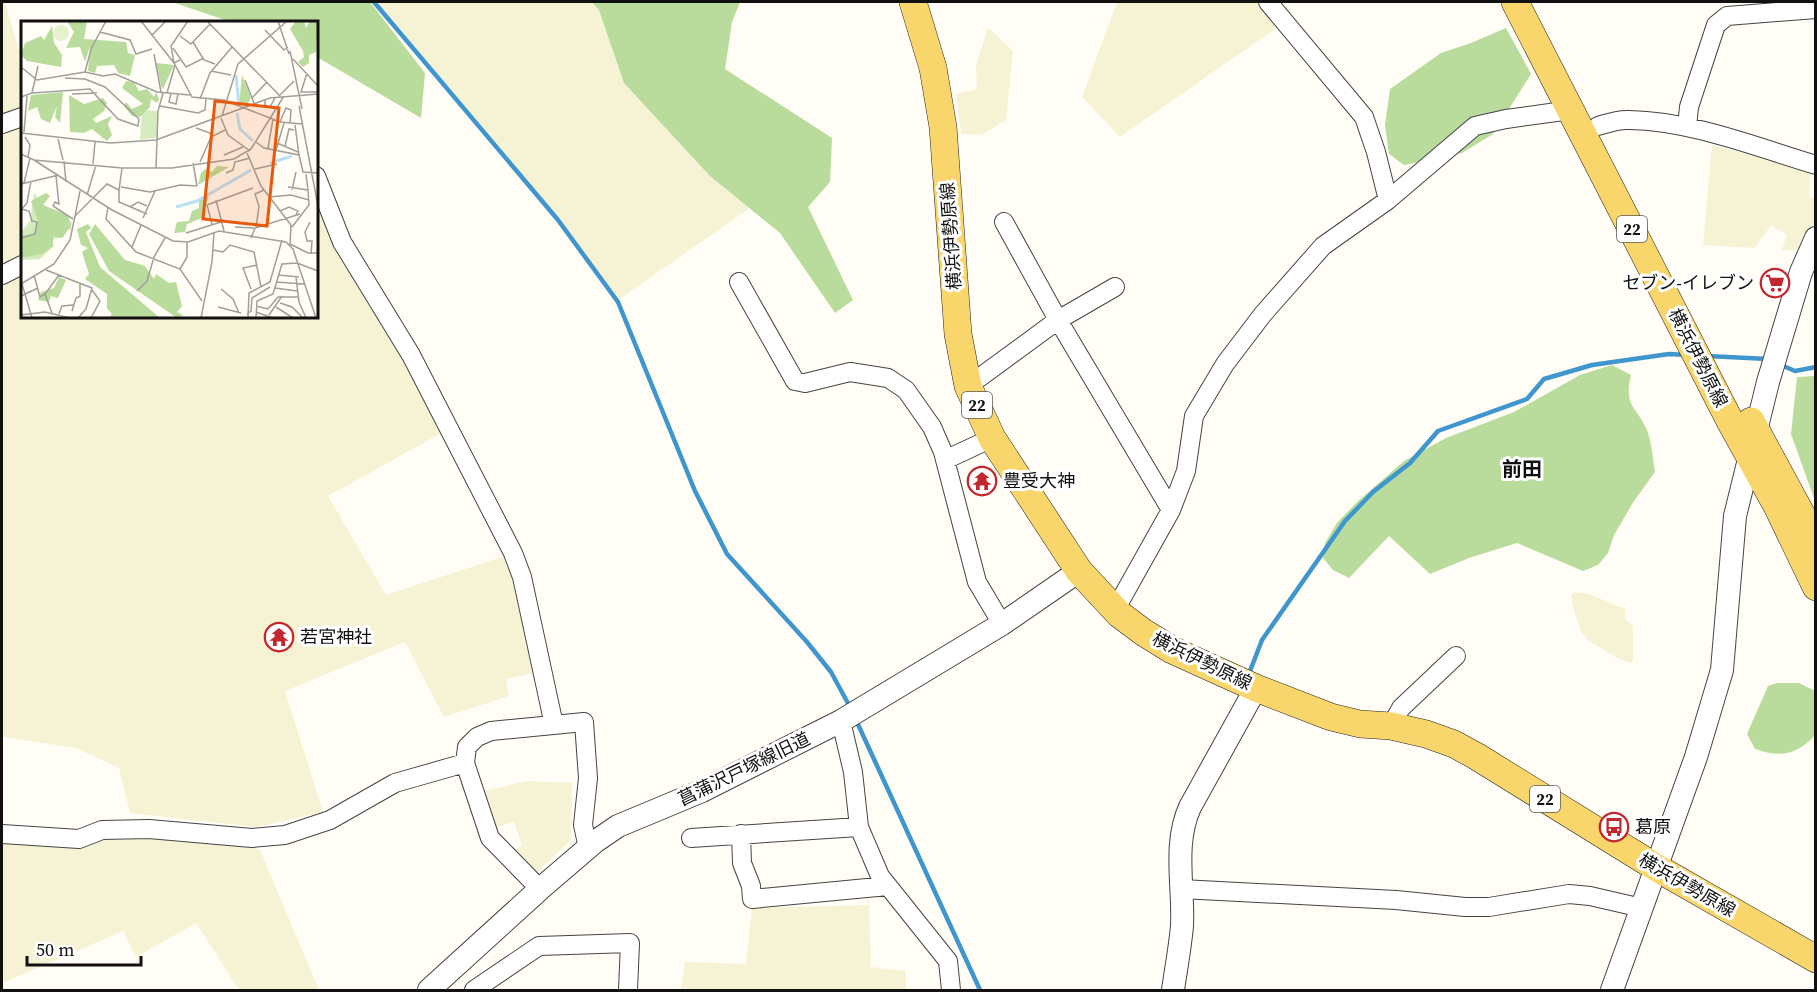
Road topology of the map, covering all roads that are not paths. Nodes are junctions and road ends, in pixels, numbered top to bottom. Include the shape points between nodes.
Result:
1 (913, 2) edge
2 (1268, 2) edge
3 (1515, 2) edge
4 (1534, 2) edge
5 (1815, 9) edge
6 (1571, 110) junction
7 (21, 117) edge
8 (2, 124) edge
9 (1598, 126) junction
10 (1687, 127) junction
11 (1815, 165) edge
12 (318, 181) edge
13 (1388, 200) junction
14 (1004, 222) dead end
15 (1815, 238) edge
16 (21, 265) edge
17 (2, 274) edge
18 (739, 282) dead end
19 (1115, 287) dead end
20 (1058, 320) junction
21 (968, 386) junction
22 (1756, 430) junction
23 (992, 438) junction
24 (1749, 457) junction
25 (945, 460) junction
26 (1172, 510) junction
27 (1815, 541) edge
28 (1079, 571) junction
29 (1815, 586) edge
30 (1115, 610) junction
31 (1002, 624) junction
32 (1456, 656) dead end
33 (1256, 688) junction
34 (849, 717) junction
35 (554, 724) junction
36 (1391, 726) junction
37 (465, 763) junction
38 (859, 827) junction
39 (2, 834) edge
40 (741, 834) junction
41 (691, 838) dead end
42 (588, 848) junction
43 (1657, 868) junction
44 (888, 886) junction
45 (540, 889) junction
46 (1181, 889) junction
47 (1642, 908) junction
48 (1815, 959) edge
49 (440, 986) edge
50 (474, 990) edge
51 (628, 990) edge
52 (951, 990) edge
53 (1173, 990) edge
54 (1612, 990) edge

1 - 21 main road, 横浜伊勢原線 / 22 via 933,68 943,127 958,334
2 - 13 street via 1364,117
3 - 6 main road, 横浜伊勢原線 / 22
4 - 9 main road, 横浜伊勢原線 / 22
5 - 10 street via 1727,16 1716,25 1689,107
6 - 13 street via 1475,126
6 - 24 main road, 横浜伊勢原線 / 22
7 - 8 street
9 - 10 street via 1629,120
9 - 22 main road, 横浜伊勢原線 / 22
10 - 11 street
12 - 35 street via 342,242 411,356 513,553 522,577
13 - 26 street via 1323,246 1225,364 1194,416 1186,471
14 - 20 street
15 - 22 street via 1801,272
16 - 17 street
18 - 25 street via 795,381 805,383 850,372 888,378 906,390 919,406
19 - 20 street
20 - 21 street
20 - 26 street
21 - 23 main road, 横浜伊勢原線 / 22
22 - 24 street
22 - 27 main road, 横浜伊勢原線 / 22
23 - 25 street
23 - 28 main road, 横浜伊勢原線 / 22
24 - 29 main road, 横浜伊勢原線 / 22
24 - 43 street via 1735,516 1722,670
25 - 31 street via 977,582
26 - 30 street
28 - 30 main road, 横浜伊勢原線 / 22
28 - 31 street, 菖蒲沢戸塚線旧道
30 - 33 main road, 横浜伊勢原線 / 22 via 1172,650
31 - 34 street, 菖蒲沢戸塚線旧道
32 - 36 street via 1401,708
33 - 36 main road, 横浜伊勢原線 / 22 via 1331,717
33 - 46 street via 1187,813 1182,838
34 - 38 street
34 - 42 street, 菖蒲沢戸塚線旧道 via 702,791 618,826
35 - 37 street via 491,731 477,737 467,747
35 - 42 street via 584,722 588,778 583,825
36 - 43 main road, 横浜伊勢原線 / 22 via 1454,744
37 - 39 street via 395,783 330,820 285,835 252,838 149,829 102,830 79,839
37 - 45 street via 490,838
38 - 40 street
38 - 44 street
40 - 41 street
40 - 44 street via 742,863 752,899
42 - 45 street, 菖蒲沢戸塚線旧道
43 - 47 street
43 - 48 main road, 横浜伊勢原線 / 22
44 - 52 street via 948,961
45 - 49 street, 菖蒲沢戸塚線旧道
46 - 47 street via 1465,907 1569,894
46 - 53 street via 1182,925
47 - 54 street
50 - 51 street via 539,946 630,943

